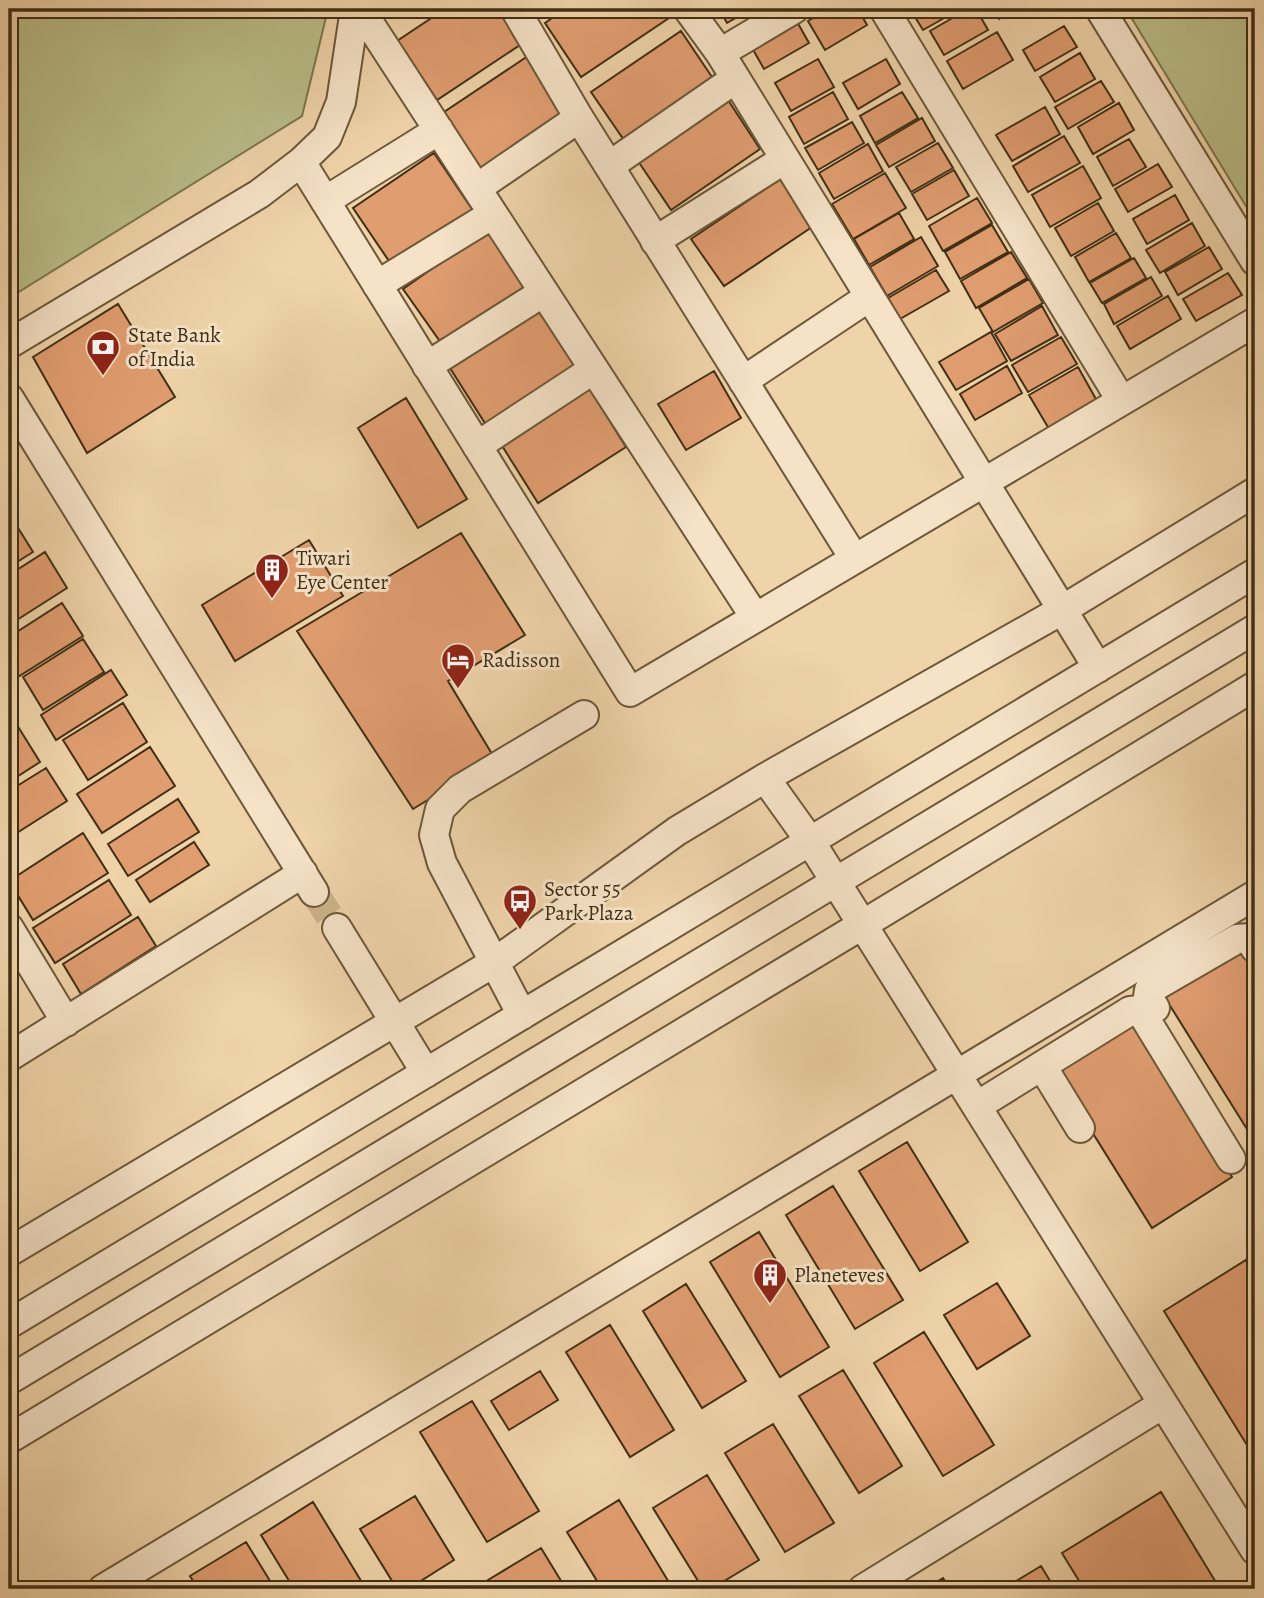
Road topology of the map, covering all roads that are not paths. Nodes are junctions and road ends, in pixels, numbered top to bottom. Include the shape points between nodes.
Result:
1 (358, 9) edge
2 (515, 9) edge
3 (688, 9) edge
4 (794, 9) edge
5 (884, 9) edge
6 (1100, 9) edge
7 (720, 53) junction
8 (735, 79) junction
9 (579, 118) junction
10 (439, 130) junction
11 (785, 159) junction
12 (301, 162) junction
13 (609, 166) junction
14 (477, 188) junction
15 (325, 201) junction
16 (493, 214) junction
17 (656, 241) junction
18 (1255, 261) edge
19 (377, 285) junction
20 (544, 292) junction
21 (870, 297) junction
22 (1255, 322) edge
23 (9, 344) edge
24 (427, 366) junction
25 (594, 369) junction
26 (743, 381) junction
27 (9, 398) edge
28 (1121, 400) junction
29 (477, 446) junction
30 (984, 482) junction
31 (1255, 492) edge
32 (854, 558) junction
33 (1255, 573) edge
34 (1062, 610) junction
35 (755, 617) junction
36 (1255, 629) edge
37 (1098, 668) junction
38 (1255, 686) edge
39 (583, 715) dead end
40 (765, 778) junction
41 (810, 841) junction
42 (836, 882) junction
43 (1255, 895) edge
44 (1223, 914) junction
45 (862, 925) junction
46 (9, 928) edge
47 (337, 928) tunnel mouth
48 (1246, 943) edge
49 (495, 962) junction
50 (1147, 988) junction
51 (522, 1015) junction
52 (394, 1021) junction
53 (66, 1022) junction
54 (9, 1057) edge
55 (1042, 1066) junction
56 (426, 1073) junction
57 (957, 1075) junction
58 (976, 1106) junction
59 (1080, 1128) dead end
60 (1231, 1159) dead end
61 (9, 1252) edge
62 (9, 1324) edge
63 (9, 1380) edge
64 (1163, 1404) junction
65 (9, 1439) edge
66 (1255, 1550) edge
67 (103, 1589) edge
68 (863, 1589) edge

1 - 10 street
1 - 12 street via 341,102 327,137
2 - 9 street
3 - 7 street
4 - 7 street
5 - 28 street
6 - 18 street
7 - 8 street
8 - 11 street
8 - 13 street
9 - 13 street
9 - 14 street
10 - 14 street
10 - 15 street
11 - 17 street
11 - 21 street
12 - 15 street
12 - 23 street via 259,194
13 - 17 street
14 - 16 street
15 - 19 street
16 - 19 street
16 - 20 street
17 - 26 street
19 - 24 street
20 - 24 street
20 - 25 street
21 - 26 street
21 - 30 street
22 - 28 street
24 - 29 street
25 - 29 street
25 - 35 street
26 - 32 street
27 - 53 street via 308,883
28 - 30 street
29 - 35 street via 630,692
30 - 32 street
30 - 34 street
31 - 34 street
32 - 35 street
33 - 37 street
34 - 37 street
34 - 40 street
36 - 42 street
37 - 41 street
38 - 45 street
39 - 49 street via 460,789 440,809 434,835 442,863
40 - 41 street
40 - 49 street via 677,831
41 - 42 street
41 - 51 street
42 - 45 street
42 - 63 street
43 - 44 street
44 - 48 street
44 - 50 street
45 - 57 street
45 - 65 street
46 - 53 street
47 - 52 street
48 - 50 street
49 - 51 street
49 - 52 street
50 - 57 street
51 - 56 street
52 - 56 street
52 - 61 street
53 - 54 street
55 - 58 street
55 - 59 street
55 - 60 street via 1130,1011 1140,1010
56 - 62 street
57 - 58 street
57 - 67 street
58 - 64 street
64 - 66 street
64 - 68 street

